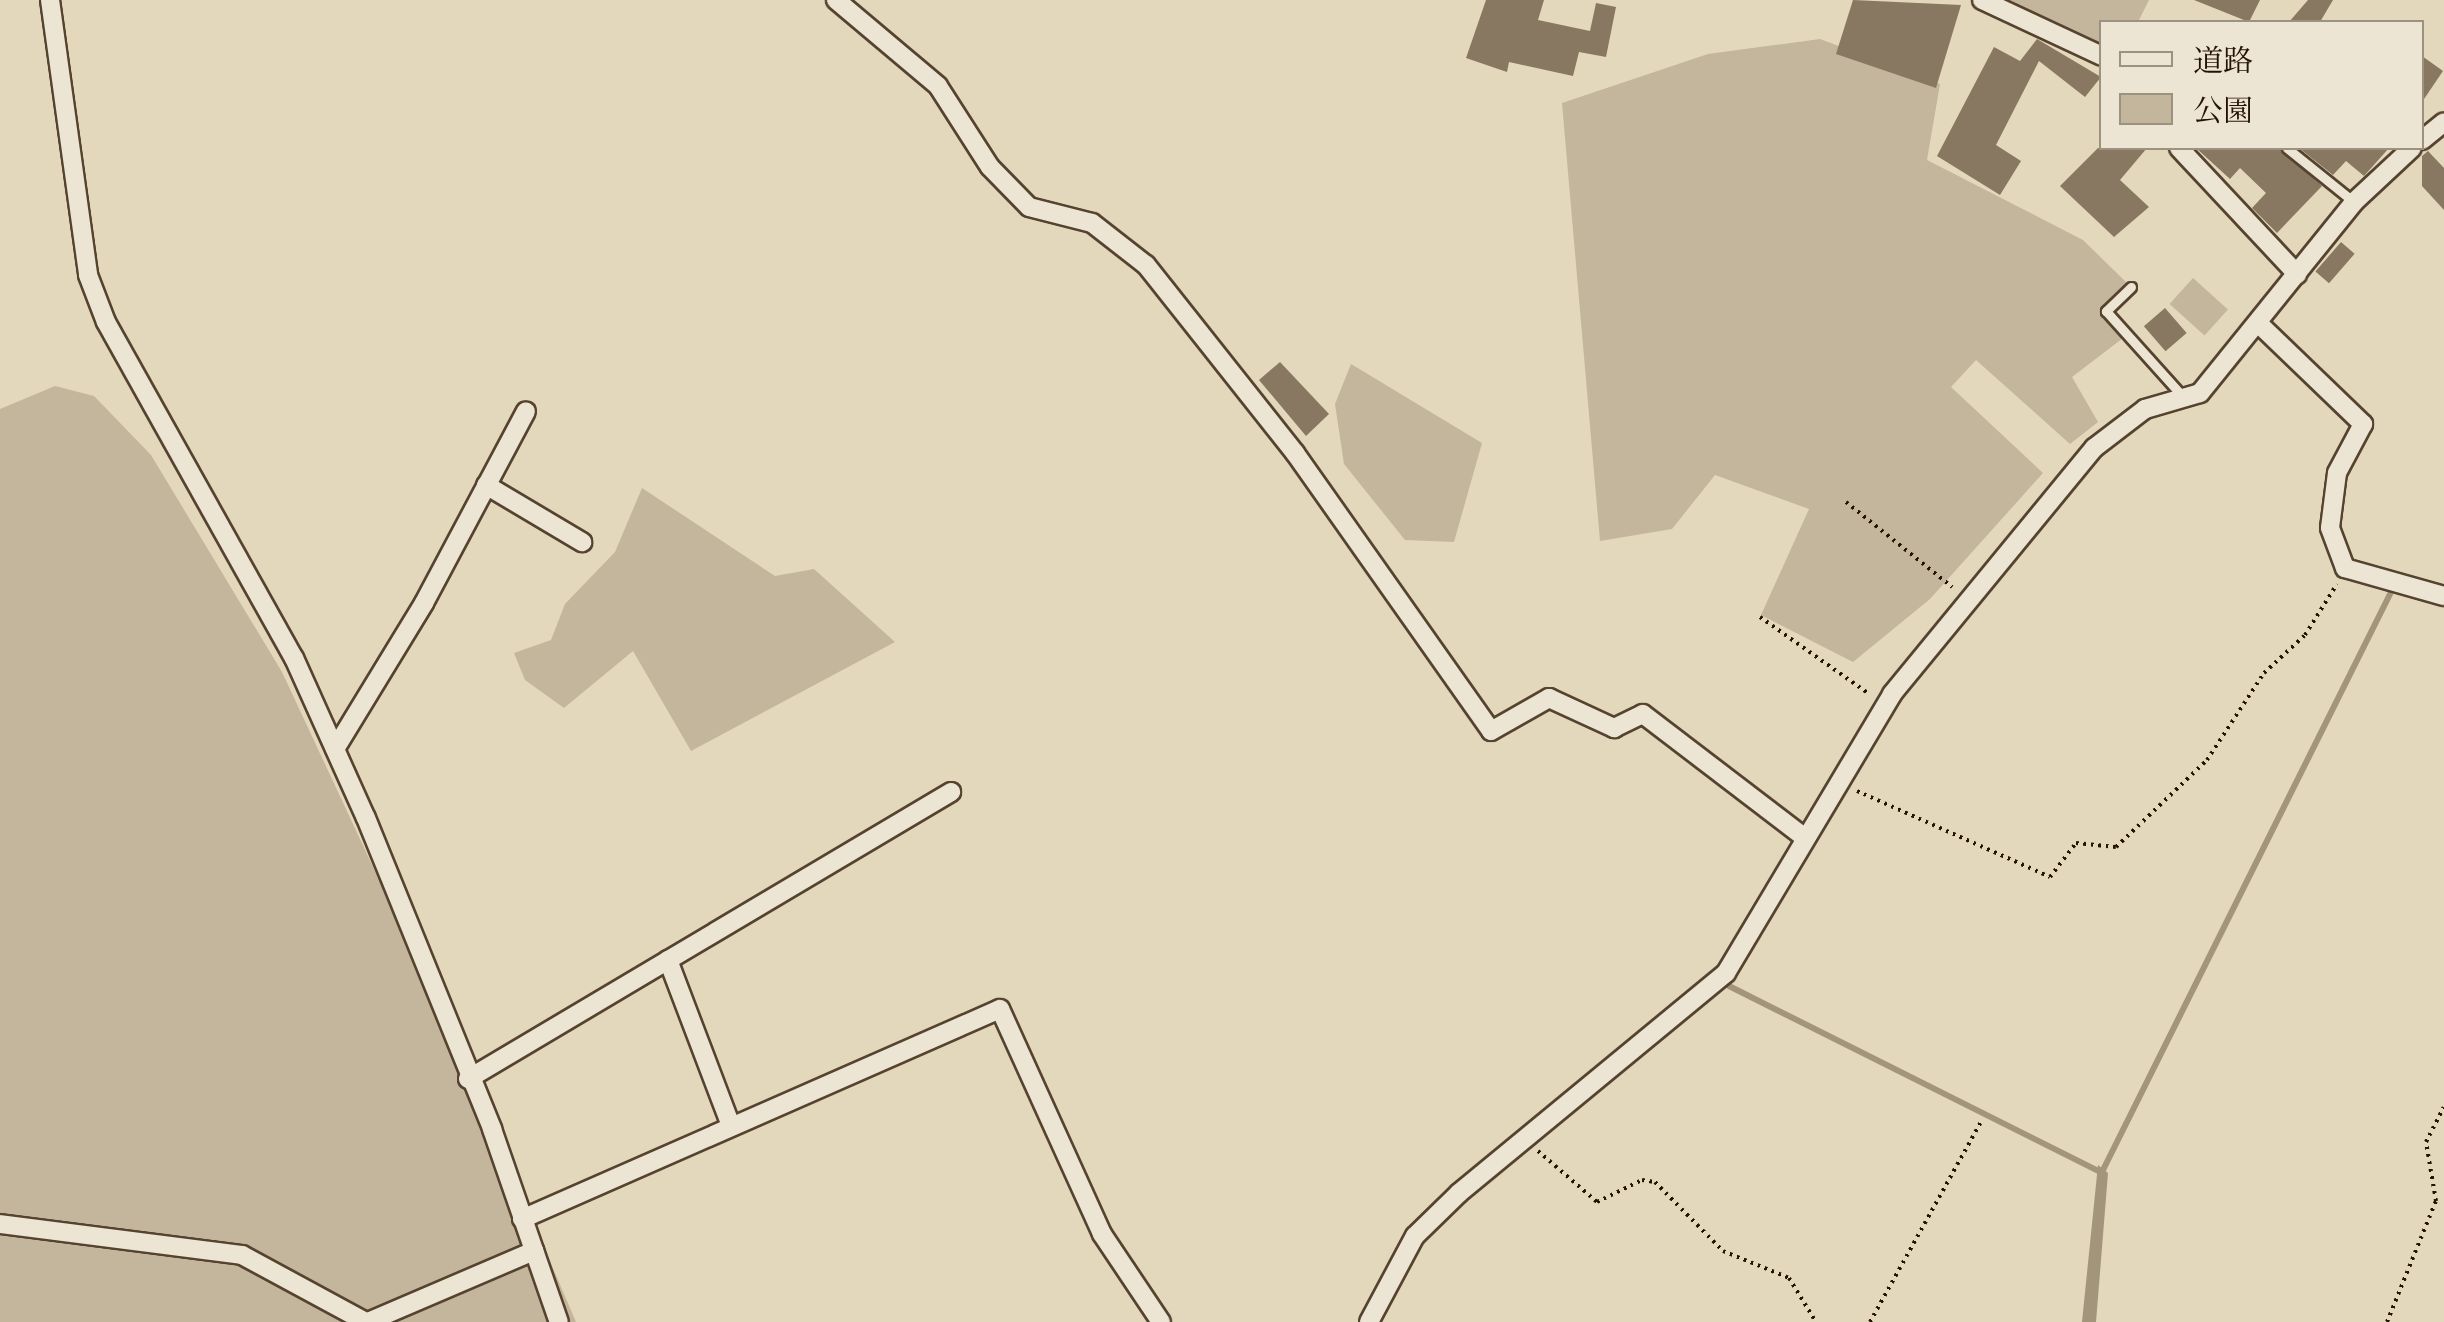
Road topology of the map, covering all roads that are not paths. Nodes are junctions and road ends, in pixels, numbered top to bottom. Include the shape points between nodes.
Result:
1 (50, 0) edge
2 (836, 0) edge
3 (1982, 0) edge
4 (2099, 55) edge
5 (2444, 122) edge
6 (2424, 138) edge
7 (2181, 150) edge
8 (2289, 150) edge
9 (2410, 150) edge
10 (2354, 202) junction
11 (2296, 274) junction
12 (2131, 287) dead end
13 (2258, 323) junction
14 (2184, 398) junction
15 (526, 410) dead end
16 (486, 485) junction
17 (582, 542) dead end
18 (2444, 596) edge
19 (335, 749) junction
20 (950, 792) dead end
21 (1805, 838) junction
22 (668, 960) junction
23 (468, 1079) junction
24 (730, 1123) junction
25 (522, 1219) junction
26 (0, 1224) edge
27 (534, 1252) junction
28 (367, 1322) edge
29 (559, 1322) edge
30 (1161, 1322) edge
31 (1369, 1322) edge

1 - 19 street via 88,275 106,322 294,658
2 - 21 street via 938,86 990,168 1029,207 1092,223 1146,265 1295,453 1490,732 1549,698 1614,728 1643,714
3 - 4 street
5 - 6 street
7 - 11 street
8 - 10 lane
9 - 10 street
10 - 11 street
11 - 13 street
12 - 14 lane via 2106,311
13 - 14 street via 2200,393
13 - 18 street via 2364,424 2337,473 2330,528 2348,567
14 - 21 street via 2145,409 2094,448 1885,705
15 - 16 street
16 - 17 street
16 - 19 street
19 - 23 street
20 - 22 street
21 - 31 street via 1726,973 1416,1236
22 - 23 street
22 - 24 street
23 - 25 street
24 - 25 street
24 - 30 street via 1000,1009 1102,1234
25 - 27 street
26 - 28 street via 242,1255
27 - 28 street
27 - 29 street

